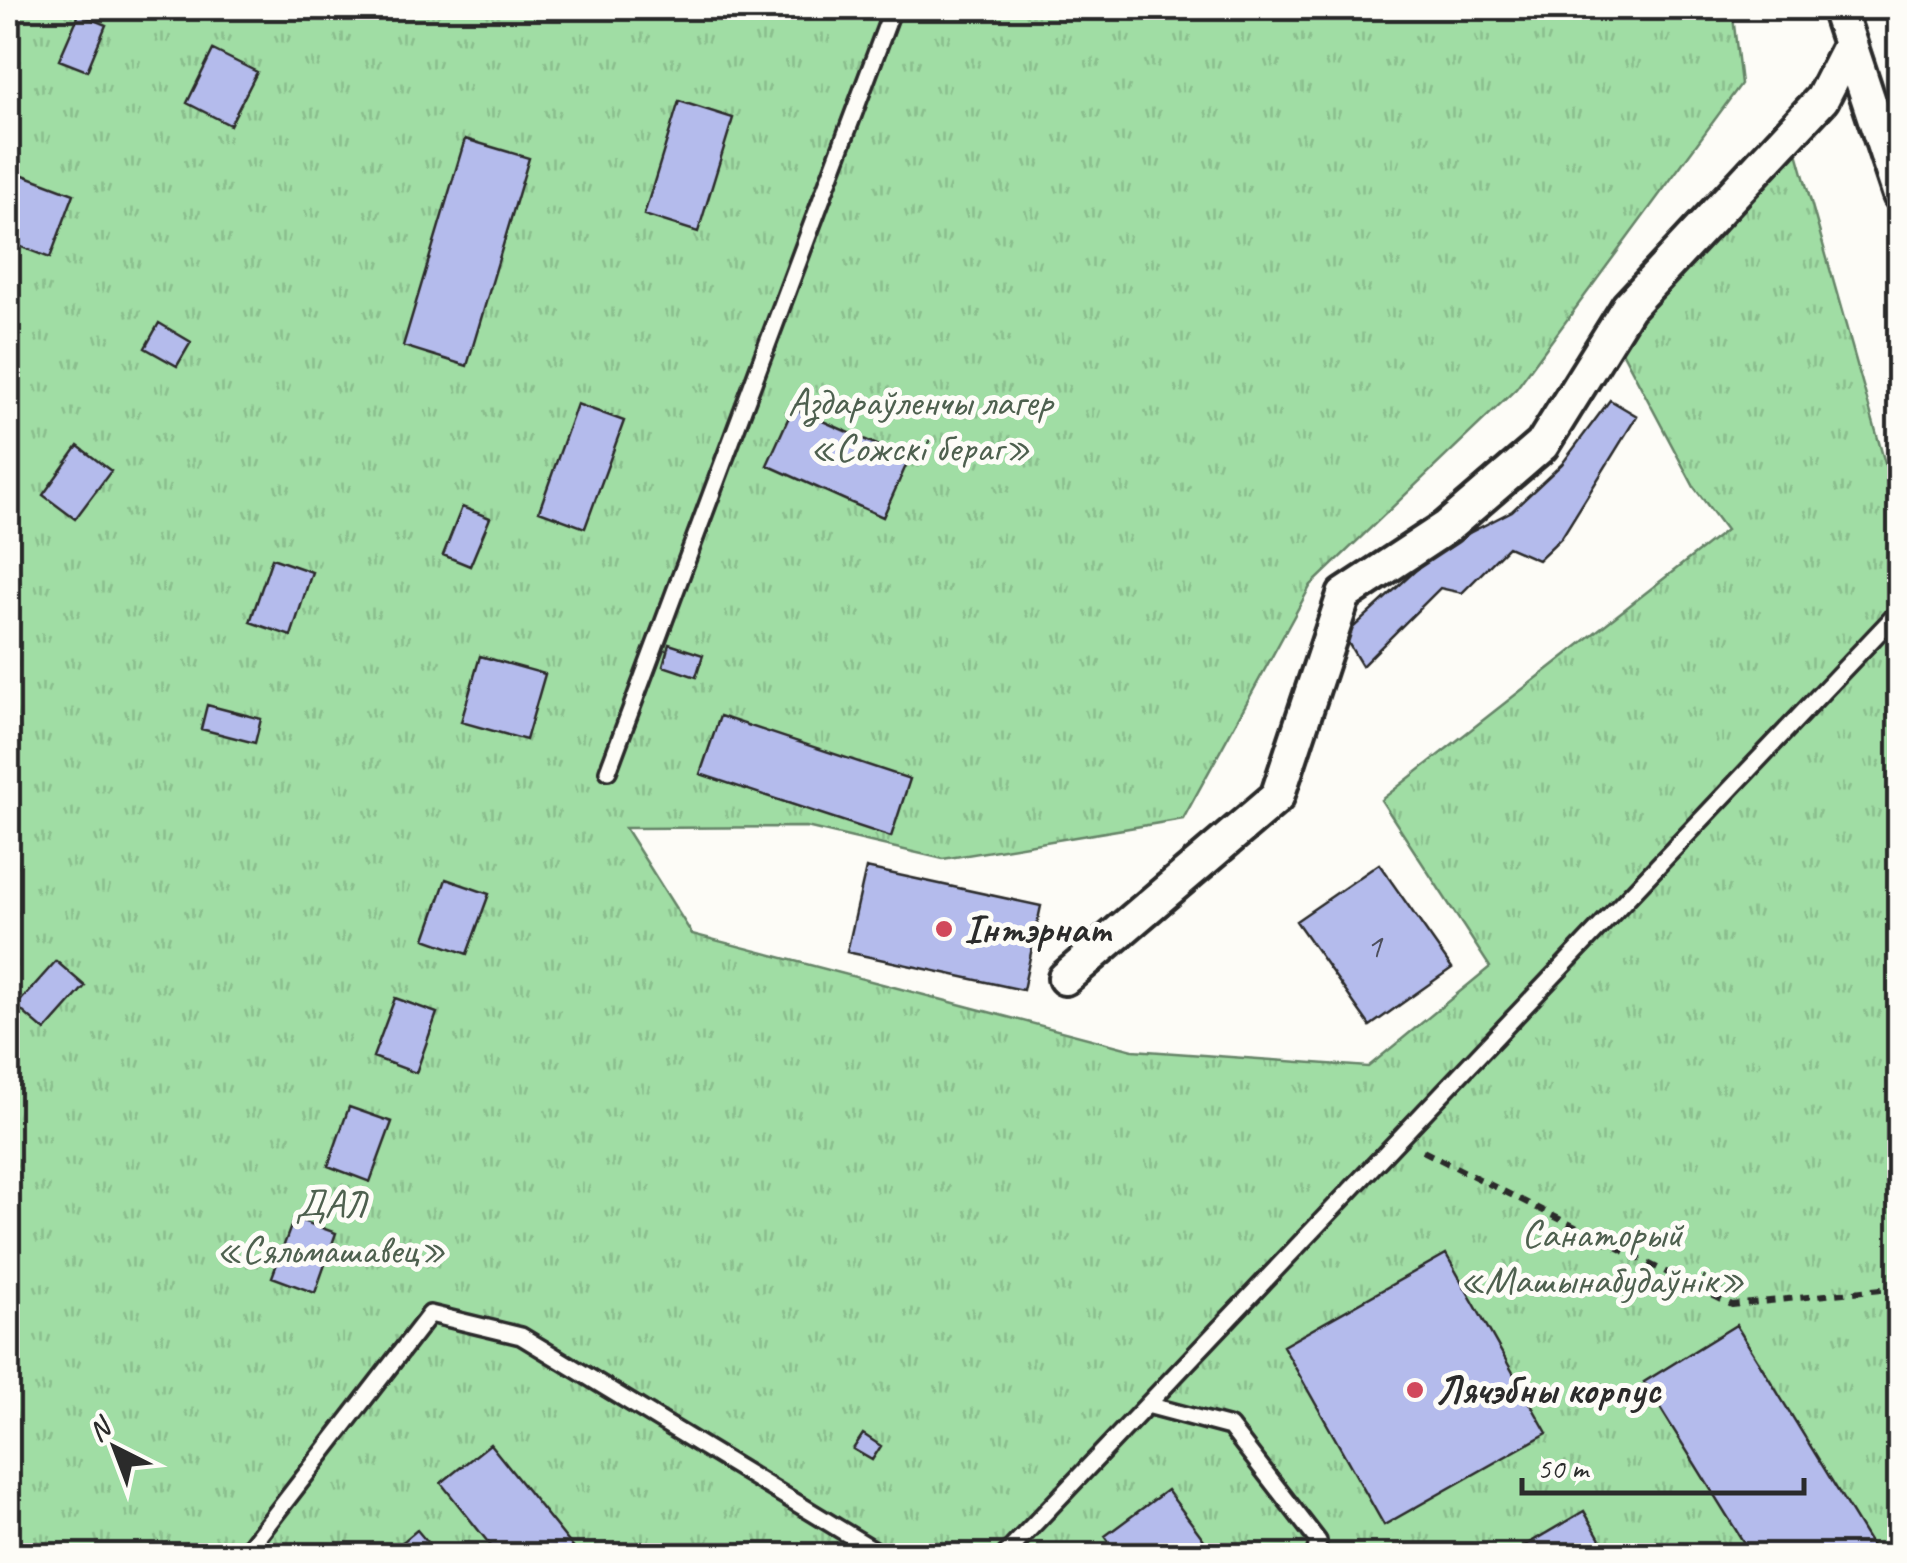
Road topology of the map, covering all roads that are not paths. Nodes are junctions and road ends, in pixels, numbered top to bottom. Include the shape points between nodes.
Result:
1 (892, 8) edge
2 (1838, 8) edge
3 (1850, 44) junction
4 (1900, 195) edge
5 (1900, 610) edge
6 (608, 771) dead end
7 (1065, 978) dead end
8 (1147, 1405) junction
9 (243, 1556) edge
10 (884, 1556) edge
11 (1004, 1556) edge
12 (1315, 1556) edge

1 - 6 lane
2 - 3 street
3 - 4 street
3 - 7 street via 1822,99 1628,307 1542,446 1447,527 1344,595 1276,797
5 - 8 lane
8 - 11 lane
8 - 12 lane via 1230,1427 1318,1541
9 - 10 lane via 430,1314 521,1336

